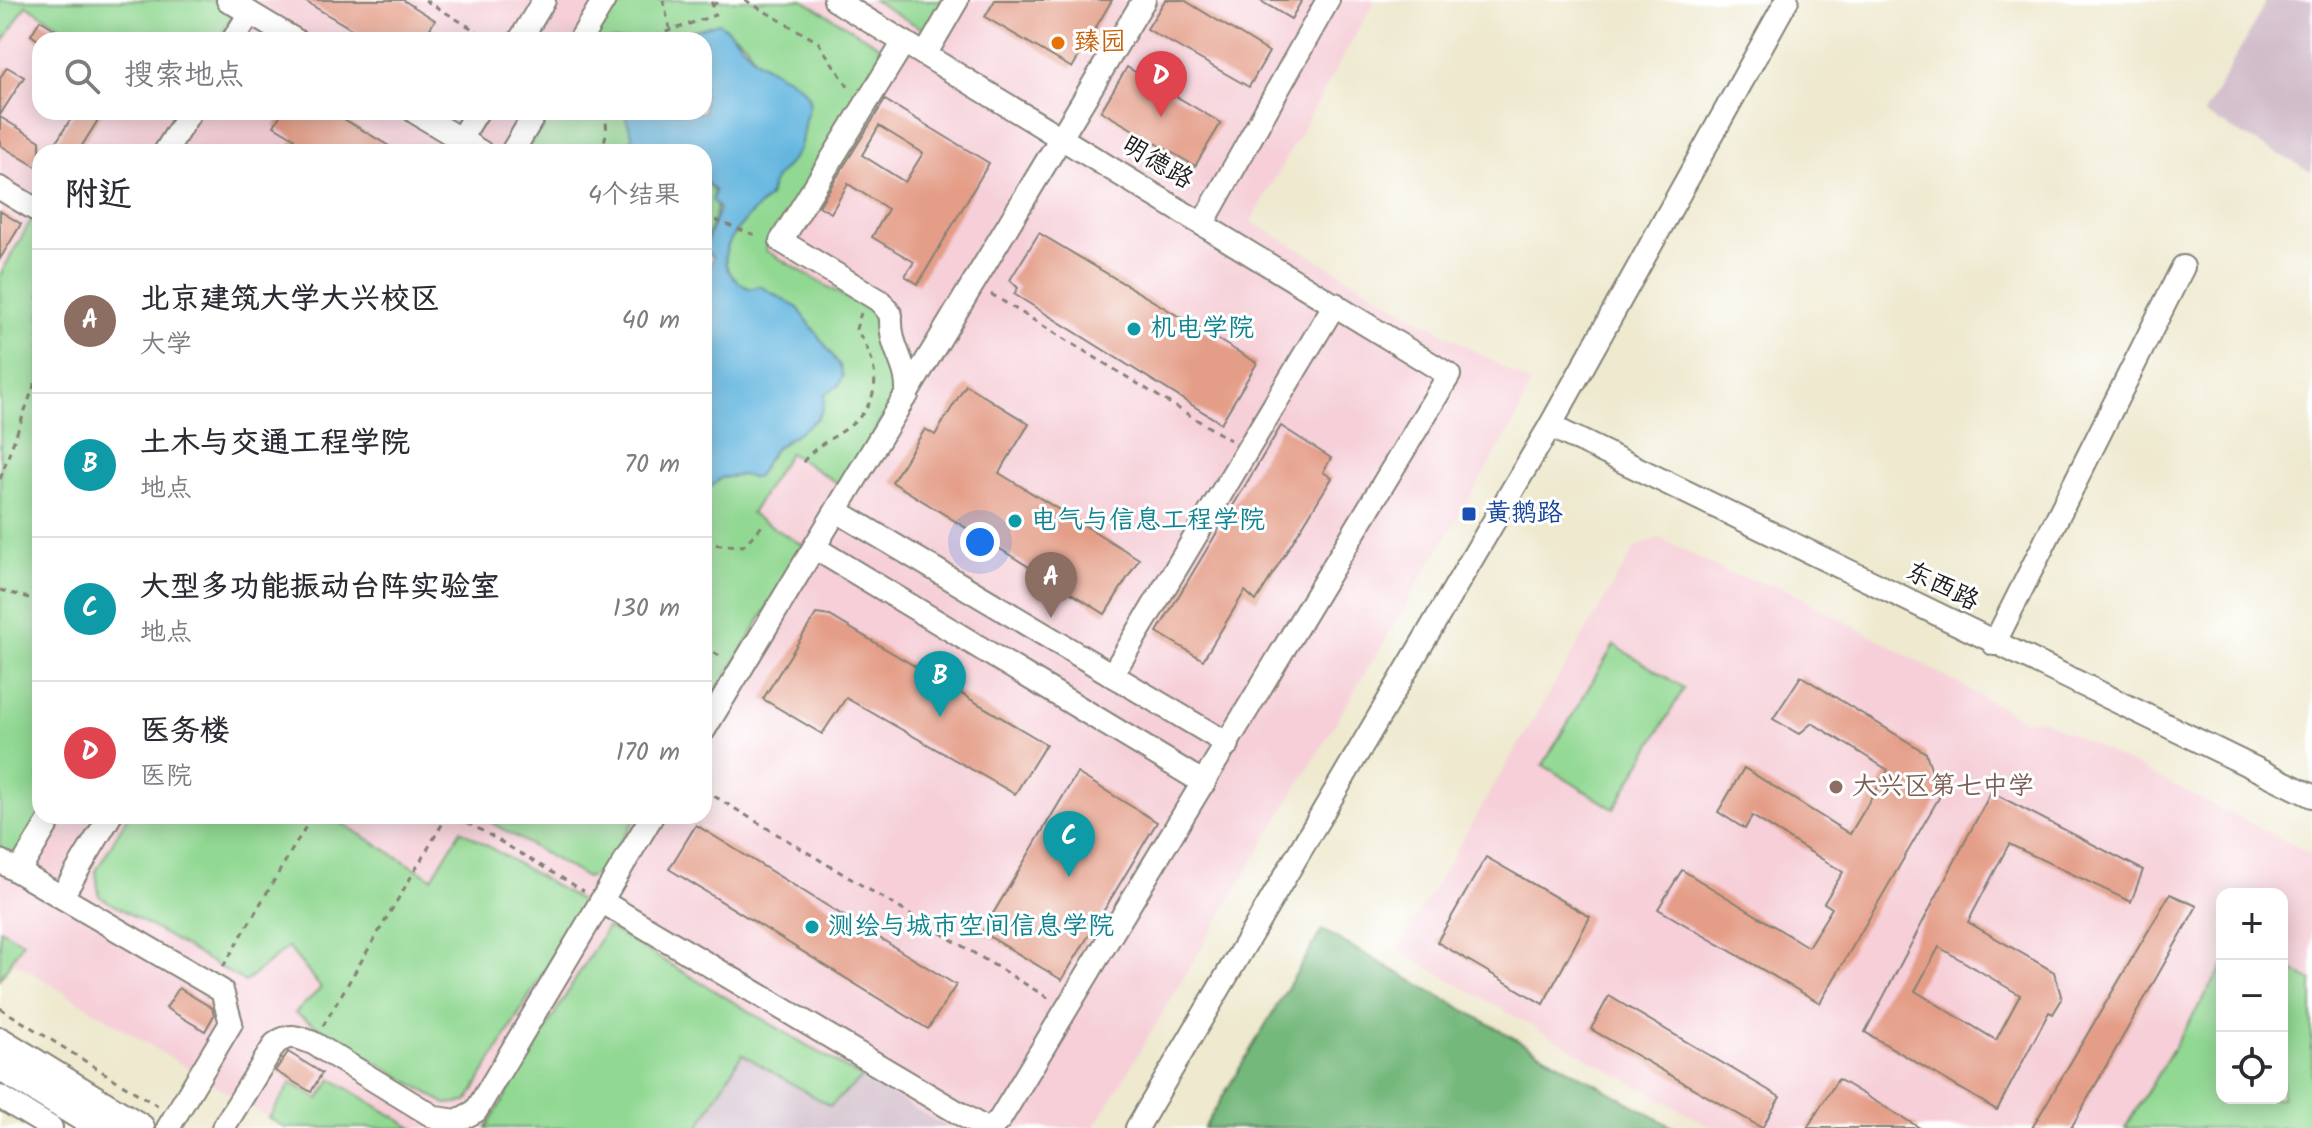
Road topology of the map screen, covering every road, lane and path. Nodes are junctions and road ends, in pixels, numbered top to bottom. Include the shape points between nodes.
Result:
1 (228, 0) edge
2 (425, 0) edge
3 (544, 0) edge
4 (604, 0) edge
5 (663, 0) edge
6 (711, 0) edge
7 (720, 0) edge
8 (745, 0) edge
9 (835, 0) edge
10 (957, 0) edge
11 (1144, 0) edge
12 (1328, 0) edge
13 (1787, 0) edge
14 (712, 6) junction
15 (250, 13) junction
16 (670, 29) junction
17 (238, 32) edge
18 (282, 32) edge
19 (478, 32) edge
20 (525, 32) edge
21 (585, 32) edge
22 (663, 32) edge
23 (904, 42) junction
24 (925, 55) junction
25 (865, 104) junction
26 (185, 120) edge
27 (425, 120) edge
28 (472, 120) edge
29 (531, 120) edge
30 (606, 120) edge
31 (1062, 138) junction
32 (170, 144) edge
33 (454, 144) edge
34 (457, 144) edge
35 (517, 144) edge
36 (603, 144) edge
37 (0, 188) edge
38 (32, 207) edge
39 (712, 219) edge
40 (1203, 223) junction
41 (743, 233) dead end
42 (2183, 267) dead end
43 (974, 284) junction
44 (868, 294) junction
45 (1335, 304) junction
46 (32, 391) edge
47 (907, 395) junction
48 (1550, 426) junction
49 (1247, 451) junction
50 (803, 462) dead end
51 (0, 479) edge
52 (837, 511) junction
53 (765, 523) dead end
54 (712, 544) edge
55 (815, 548) junction
56 (0, 590) edge
57 (32, 599) edge
58 (1994, 644) junction
59 (1112, 675) junction
60 (712, 717) edge
61 (1228, 744) junction
62 (1204, 783) junction
63 (712, 795) edge
64 (2312, 796) edge
65 (45, 824) edge
66 (105, 824) edge
67 (307, 824) edge
68 (442, 824) edge
69 (471, 824) edge
70 (647, 824) edge
71 (10, 866) edge
72 (62, 896) junction
73 (601, 901) junction
74 (213, 984) junction
75 (0, 1008) edge
76 (1067, 1009) junction
77 (0, 1042) edge
78 (313, 1043) junction
79 (0, 1066) edge
80 (0, 1097) edge
81 (172, 1122) edge
82 (51, 1128) edge
83 (101, 1128) edge
84 (140, 1128) edge
85 (223, 1128) edge
86 (984, 1128) edge
87 (991, 1128) edge
88 (1137, 1128) edge

1 - 15 street
2 - 19 path
3 - 20 street
4 - 21 street
5 - 16 path
6 - 14 path
7 - 14 path
8 - 25 path via 818,42 847,87
9 - 23 street, 明德路
10 - 24 street
11 - 31 street
12 - 40 street
13 - 48 street
14 - 16 path via 715,15
15 - 17 street
15 - 18 street
16 - 22 path
23 - 24 street, 明德路
23 - 25 street
24 - 31 street, 明德路
25 - 44 street via 781,241
26 - 32 street
27 - 33 street
28 - 34 street
29 - 35 street
30 - 36 path
31 - 40 street, 明德路
31 - 43 street
37 - 38 street
39 - 41 path
40 - 45 street, 明德路
42 - 58 street
43 - 47 street
43 - 49 path
44 - 47 street via 891,315 889,338 908,379
44 - 50 path via 856,329 870,350 875,382 870,405 851,425 816,444
45 - 49 street
45 - 61 street, 明德路 via 1449,375
46 - 51 path
47 - 52 street
48 - 58 street, 东西路
48 - 88 street
49 - 59 street
52 - 55 street
52 - 59 street
53 - 54 path via 743,546
55 - 60 street
55 - 62 street
56 - 57 path
58 - 64 street, 东西路
59 - 61 street
61 - 62 street
62 - 76 street
63 - 76 path
65 - 71 street
66 - 72 street
67 - 74 path
68 - 78 path
69 - 73 path
70 - 73 street
71 - 72 street
72 - 74 street
73 - 78 street via 476,1111 457,1121 436,1118
73 - 86 street
74 - 81 street via 230,1008 231,1023
75 - 81 path
76 - 87 street
77 - 84 main road
78 - 85 street via 295,1036 275,1044
79 - 83 main road
80 - 82 street

